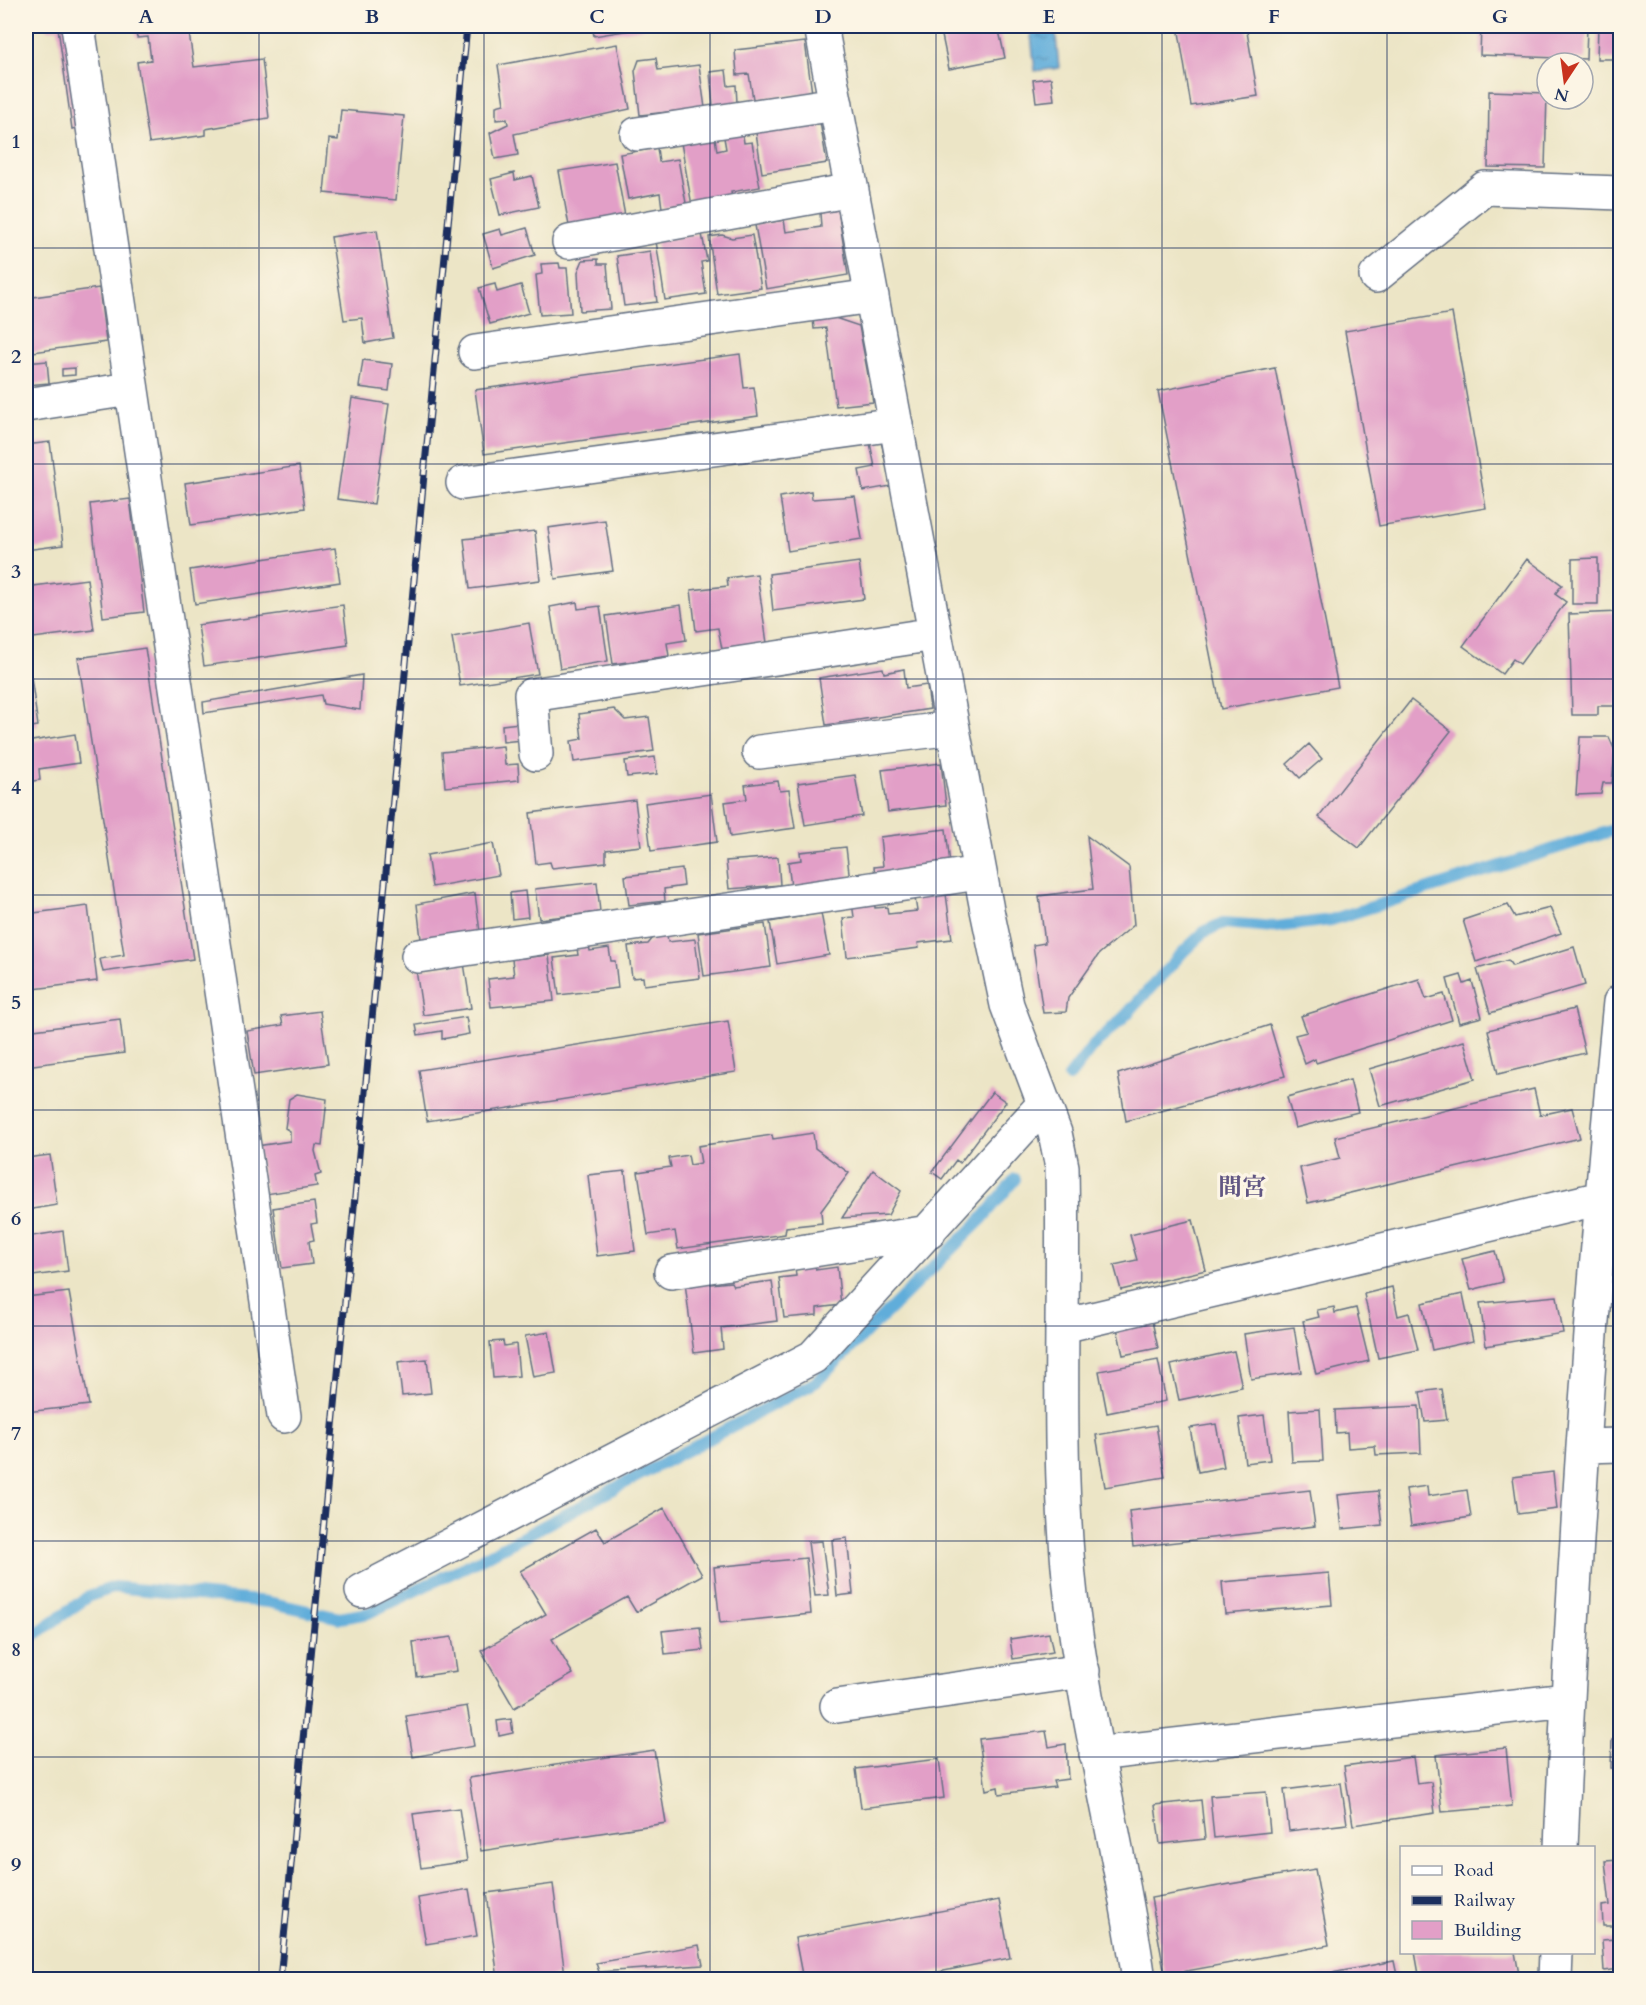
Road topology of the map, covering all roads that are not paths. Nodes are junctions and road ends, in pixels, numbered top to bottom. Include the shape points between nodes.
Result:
1 (78, 26) edge
2 (821, 26) edge
3 (836, 104) junction
4 (637, 134) dead end
5 (852, 189) junction
6 (1620, 193) edge
7 (569, 242) dead end
8 (1376, 276) dead end
9 (872, 296) junction
10 (475, 352) dead end
11 (130, 389) junction
12 (26, 405) edge
13 (896, 424) junction
14 (463, 483) dead end
15 (935, 634) junction
16 (952, 728) junction
17 (759, 752) dead end
18 (536, 754) dead end
19 (980, 873) junction
20 (418, 956) dead end
21 (1620, 1002) edge
22 (1617, 1070) edge
23 (1044, 1104) junction
24 (1601, 1198) junction
25 (929, 1232) junction
26 (671, 1272) dead end
27 (1063, 1326) junction
28 (284, 1416) dead end
29 (1620, 1445) edge
30 (1584, 1446) junction
31 (362, 1591) dead end
32 (1083, 1671) junction
33 (1568, 1700) junction
34 (837, 1706) dead end
35 (1096, 1754) junction
36 (1561, 1846) edge
37 (1556, 1954) edge
38 (1139, 1980) edge
39 (1555, 1980) edge

1 - 11 street
2 - 3 street
3 - 4 street
3 - 5 street
5 - 7 street
5 - 9 street
6 - 8 street via 1485,188
9 - 10 street
9 - 13 street
11 - 12 street
11 - 28 street
13 - 14 street
13 - 15 street
15 - 16 street
15 - 18 street via 531,695
16 - 17 street
16 - 19 street
19 - 20 street
19 - 23 street via 1007,1005
21 - 22 street
22 - 24 street
23 - 25 street
23 - 27 street via 1062,1167
24 - 27 street
24 - 30 street
25 - 26 street
25 - 31 street via 813,1357
27 - 32 street via 1062,1470 1071,1597
29 - 30 street
30 - 33 street
32 - 34 street
32 - 35 street
33 - 35 street
33 - 36 street
35 - 38 street
37 - 39 street

